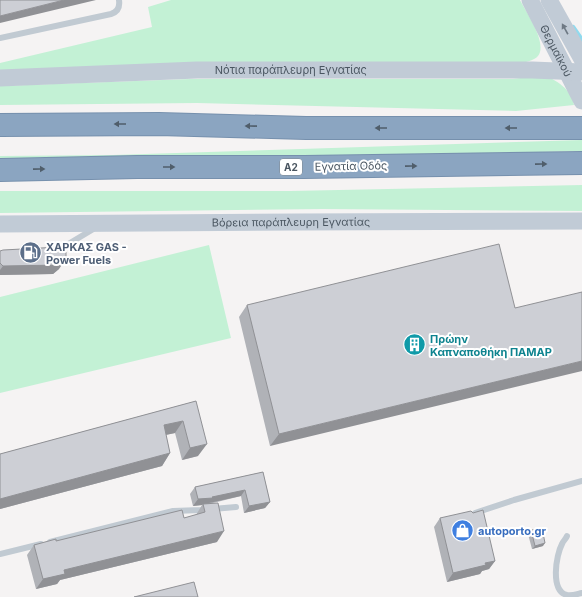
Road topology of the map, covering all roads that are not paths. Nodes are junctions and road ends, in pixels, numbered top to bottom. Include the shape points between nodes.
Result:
1 (119, 0) edge
2 (530, 0) edge
3 (549, 0) edge
4 (0, 38) edge
5 (582, 59) edge
6 (574, 72) edge
7 (0, 78) edge
8 (582, 101) edge
9 (0, 125) edge
10 (580, 128) edge
11 (582, 163) edge
12 (0, 170) edge
13 (582, 222) edge
14 (101, 223) junction
15 (0, 224) edge
16 (60, 249) edge
17 (582, 480) edge
18 (236, 507) dead end
19 (468, 516) edge
20 (567, 536) dead end
21 (0, 554) edge
22 (582, 593) edge

1 - 4 lane via 118,10 111,14
2 - 6 street, Θερμαϊκού
5 -> 3 street, Θερμαϊκού
6 - 7 street, Νότια παράπλευρη Εγνατίας via 205,70
6 - 8 street, Θερμαϊκού
10 -> 9 highway
12 -> 11 highway, Εγνατία Οδός / Α2
13 - 14 street, Βόρεια παράπλευρη Εγνατίας
14 - 15 street, Βόρεια παράπλευρη Εγνατίας
14 - 16 lane
17 - 19 lane
18 - 21 lane via 173,511
20 - 22 lane via 556,563 556,581 563,593

